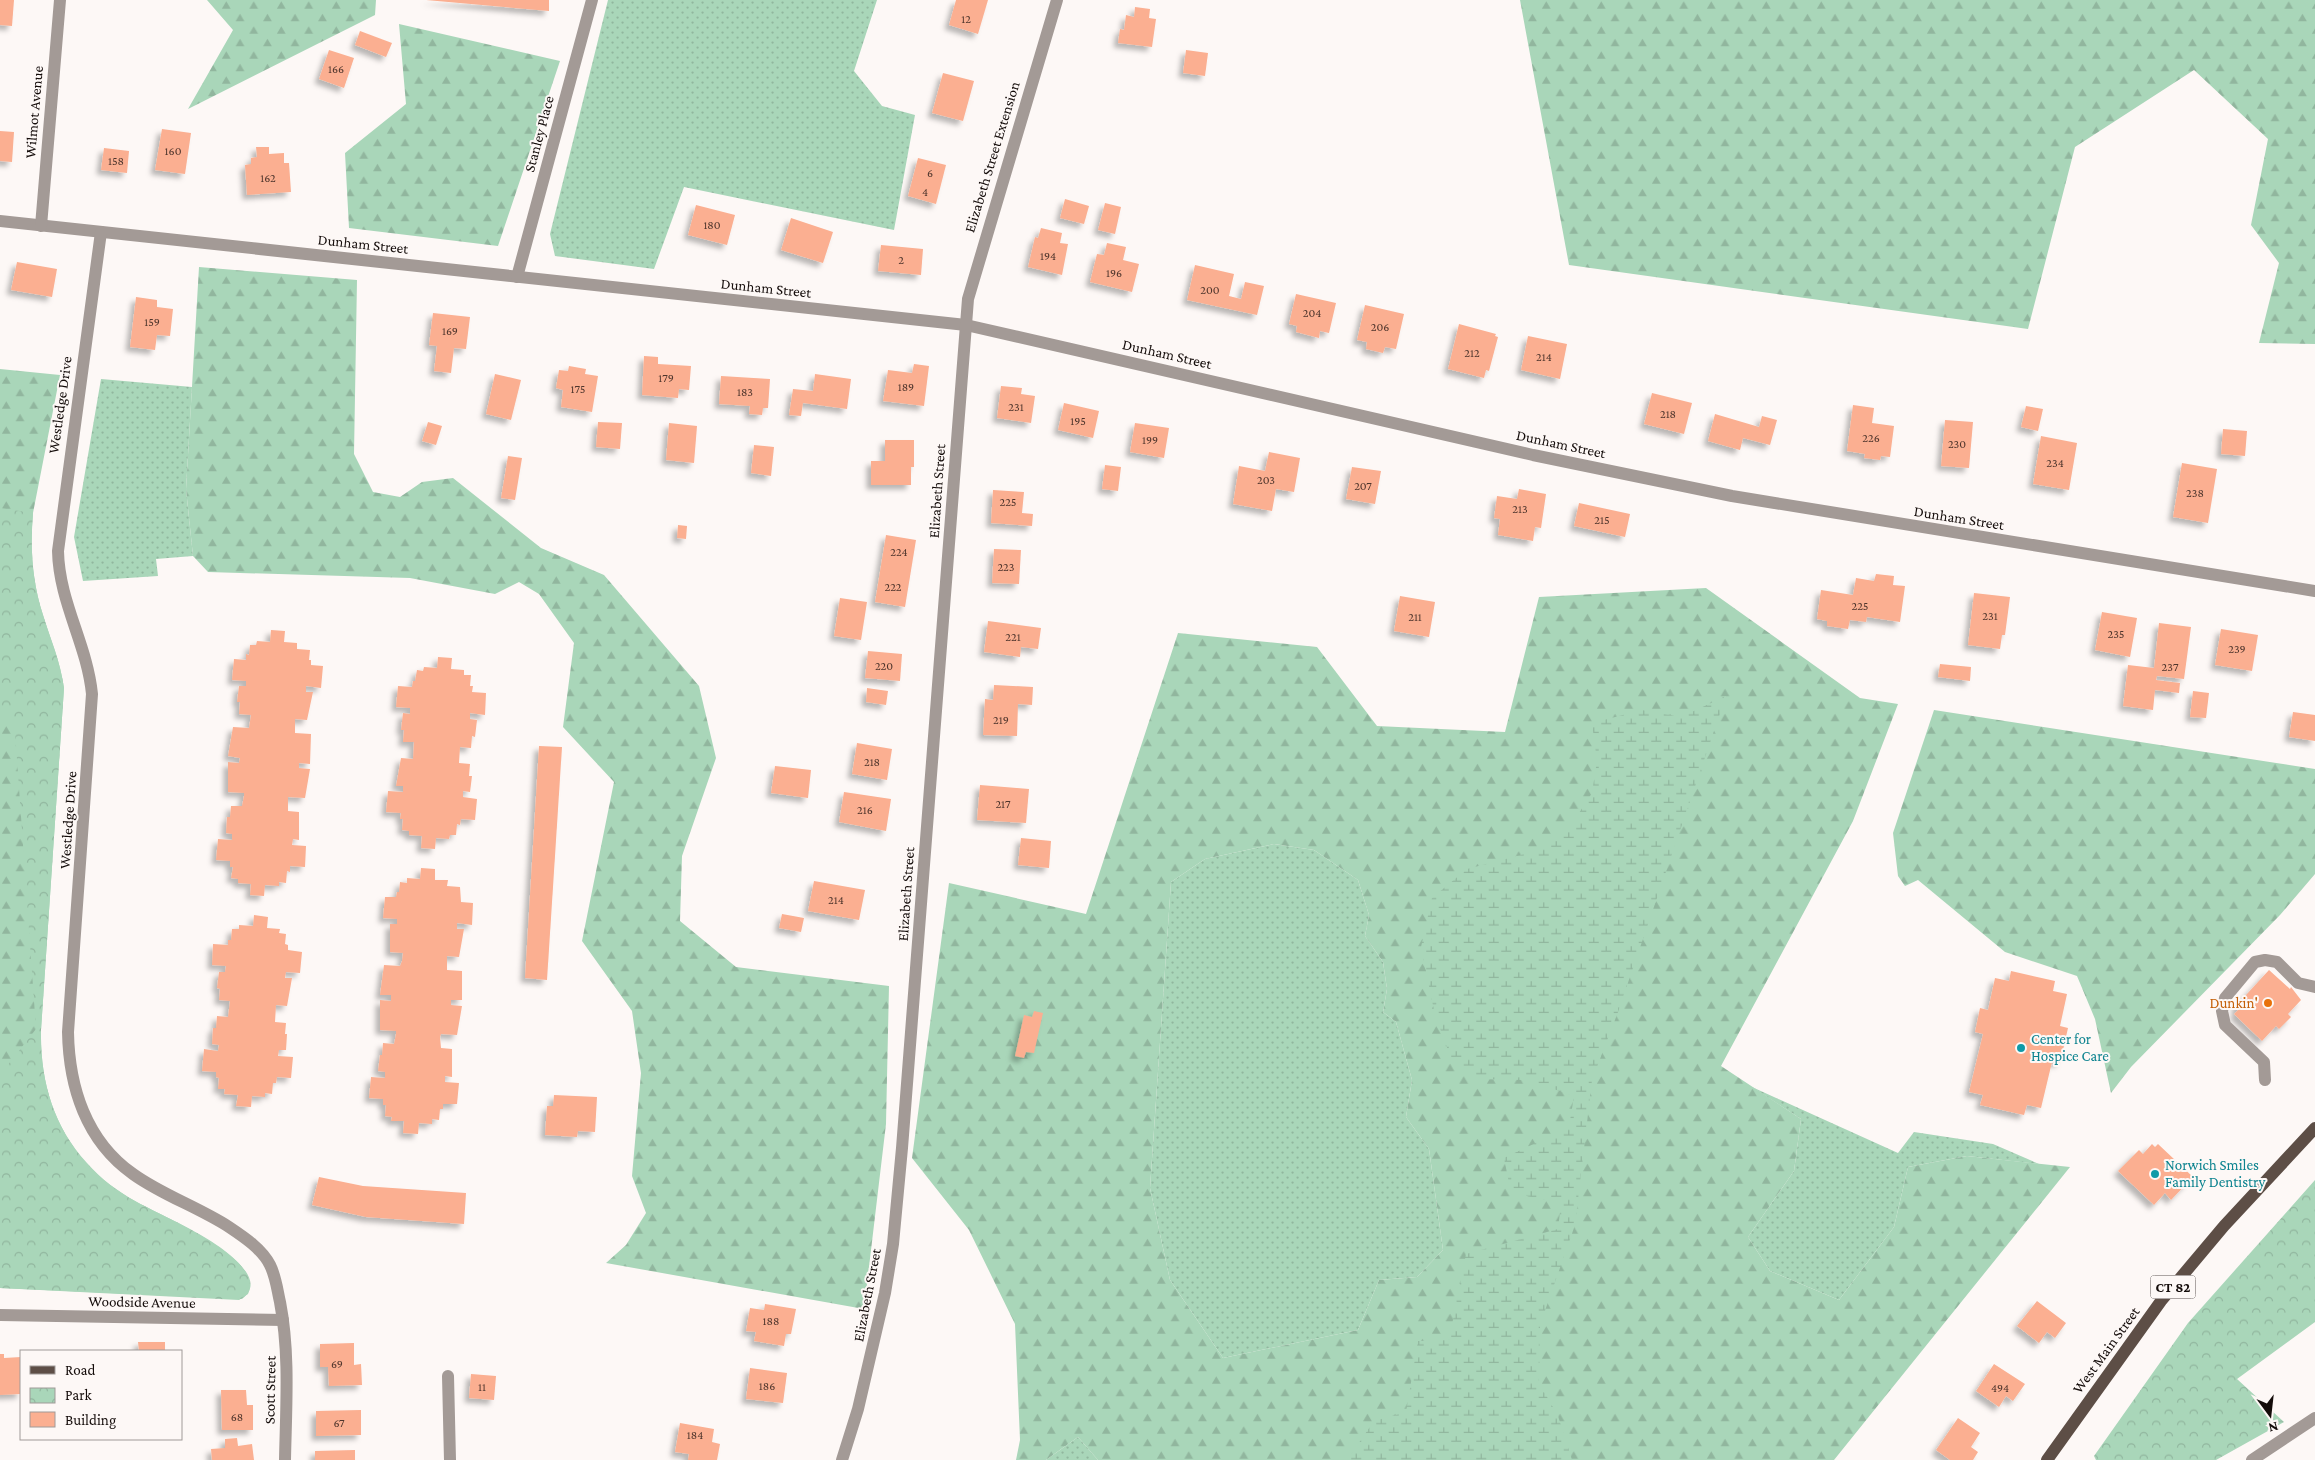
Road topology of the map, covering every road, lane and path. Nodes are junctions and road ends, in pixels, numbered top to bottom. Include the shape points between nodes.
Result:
1 (60, 0) edge
2 (592, 0) edge
3 (1057, 0) edge
4 (0, 221) edge
5 (41, 226) junction
6 (101, 232) junction
7 (517, 277) junction
8 (966, 326) junction
9 (2315, 591) edge
10 (2315, 987) edge
11 (2265, 1080) dead end
12 (2315, 1128) edge
13 (0, 1315) edge
14 (284, 1320) junction
15 (448, 1376) dead end
16 (2315, 1418) edge
17 (285, 1460) edge
18 (450, 1460) edge
19 (842, 1460) edge
20 (2048, 1460) edge
21 (2252, 1460) edge

1 - 5 street, Wilmot Avenue
2 - 7 street, Stanley Place
3 - 8 street, Elizabeth Street Extension via 974,273
4 - 5 street, Dunham Street
5 - 6 street, Dunham Street
6 - 7 street, Dunham Street
6 - 14 street, Westledge Drive via 58,551 60,583 85,659 92,694 68,1032 71,1072 83,1115 104,1149 133,1174 209,1214 242,1236 264,1256 275,1276
7 - 8 street, Dunham Street
8 - 9 street, Dunham Street via 1533,455 1732,496
8 - 19 street, Elizabeth Street via 893,1244 868,1371
10 - 11 street via 2298,983 2277,962 2265,960 2255,962 2226,998 2222,1011 2225,1025 2264,1062
12 - 20 main road, West Main Street / CT 82 via 2224,1226 2162,1300
13 - 14 street, Woodside Avenue
14 - 17 street, Scott Street via 287,1344
15 - 18 street
16 - 21 street

